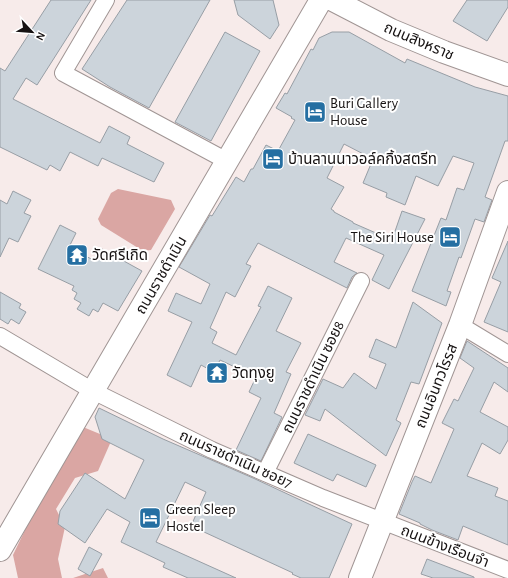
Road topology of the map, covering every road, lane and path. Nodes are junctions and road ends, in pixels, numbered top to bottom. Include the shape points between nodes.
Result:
1 (106, 0) edge
2 (321, 0) edge
3 (333, 0) edge
4 (508, 75) edge
5 (227, 161) junction
6 (508, 192) edge
7 (360, 281) dead end
8 (460, 325) junction
9 (0, 336) edge
10 (508, 354) edge
11 (93, 391) junction
12 (265, 473) junction
13 (382, 522) junction
14 (0, 550) edge
15 (508, 570) edge
16 (360, 578) edge

1 - 5 street via 63,73
2 - 5 street, ถนนราชดำเนิน
3 - 4 street, ถนนสิงหราช via 391,30
5 - 11 street, ถนนราชดำเนิน
6 - 8 street, ถนนอินทวโรรส
7 - 12 street, ถนนราชดำเนิน ซอย8
8 - 10 street
8 - 13 street, ถนนอินทวโรรส
9 - 11 street, ถนนราชดำเนิน ซอย7
11 - 12 street, ถนนราชดำเนิน ซอย7 via 212,450
11 - 14 street, ถนนราชดำเนิน
12 - 13 street, ถนนราชดำเนิน ซอย7
13 - 15 street, ถนนข้างเรือนจำ
13 - 16 street, ถนนอินทวโรรส

